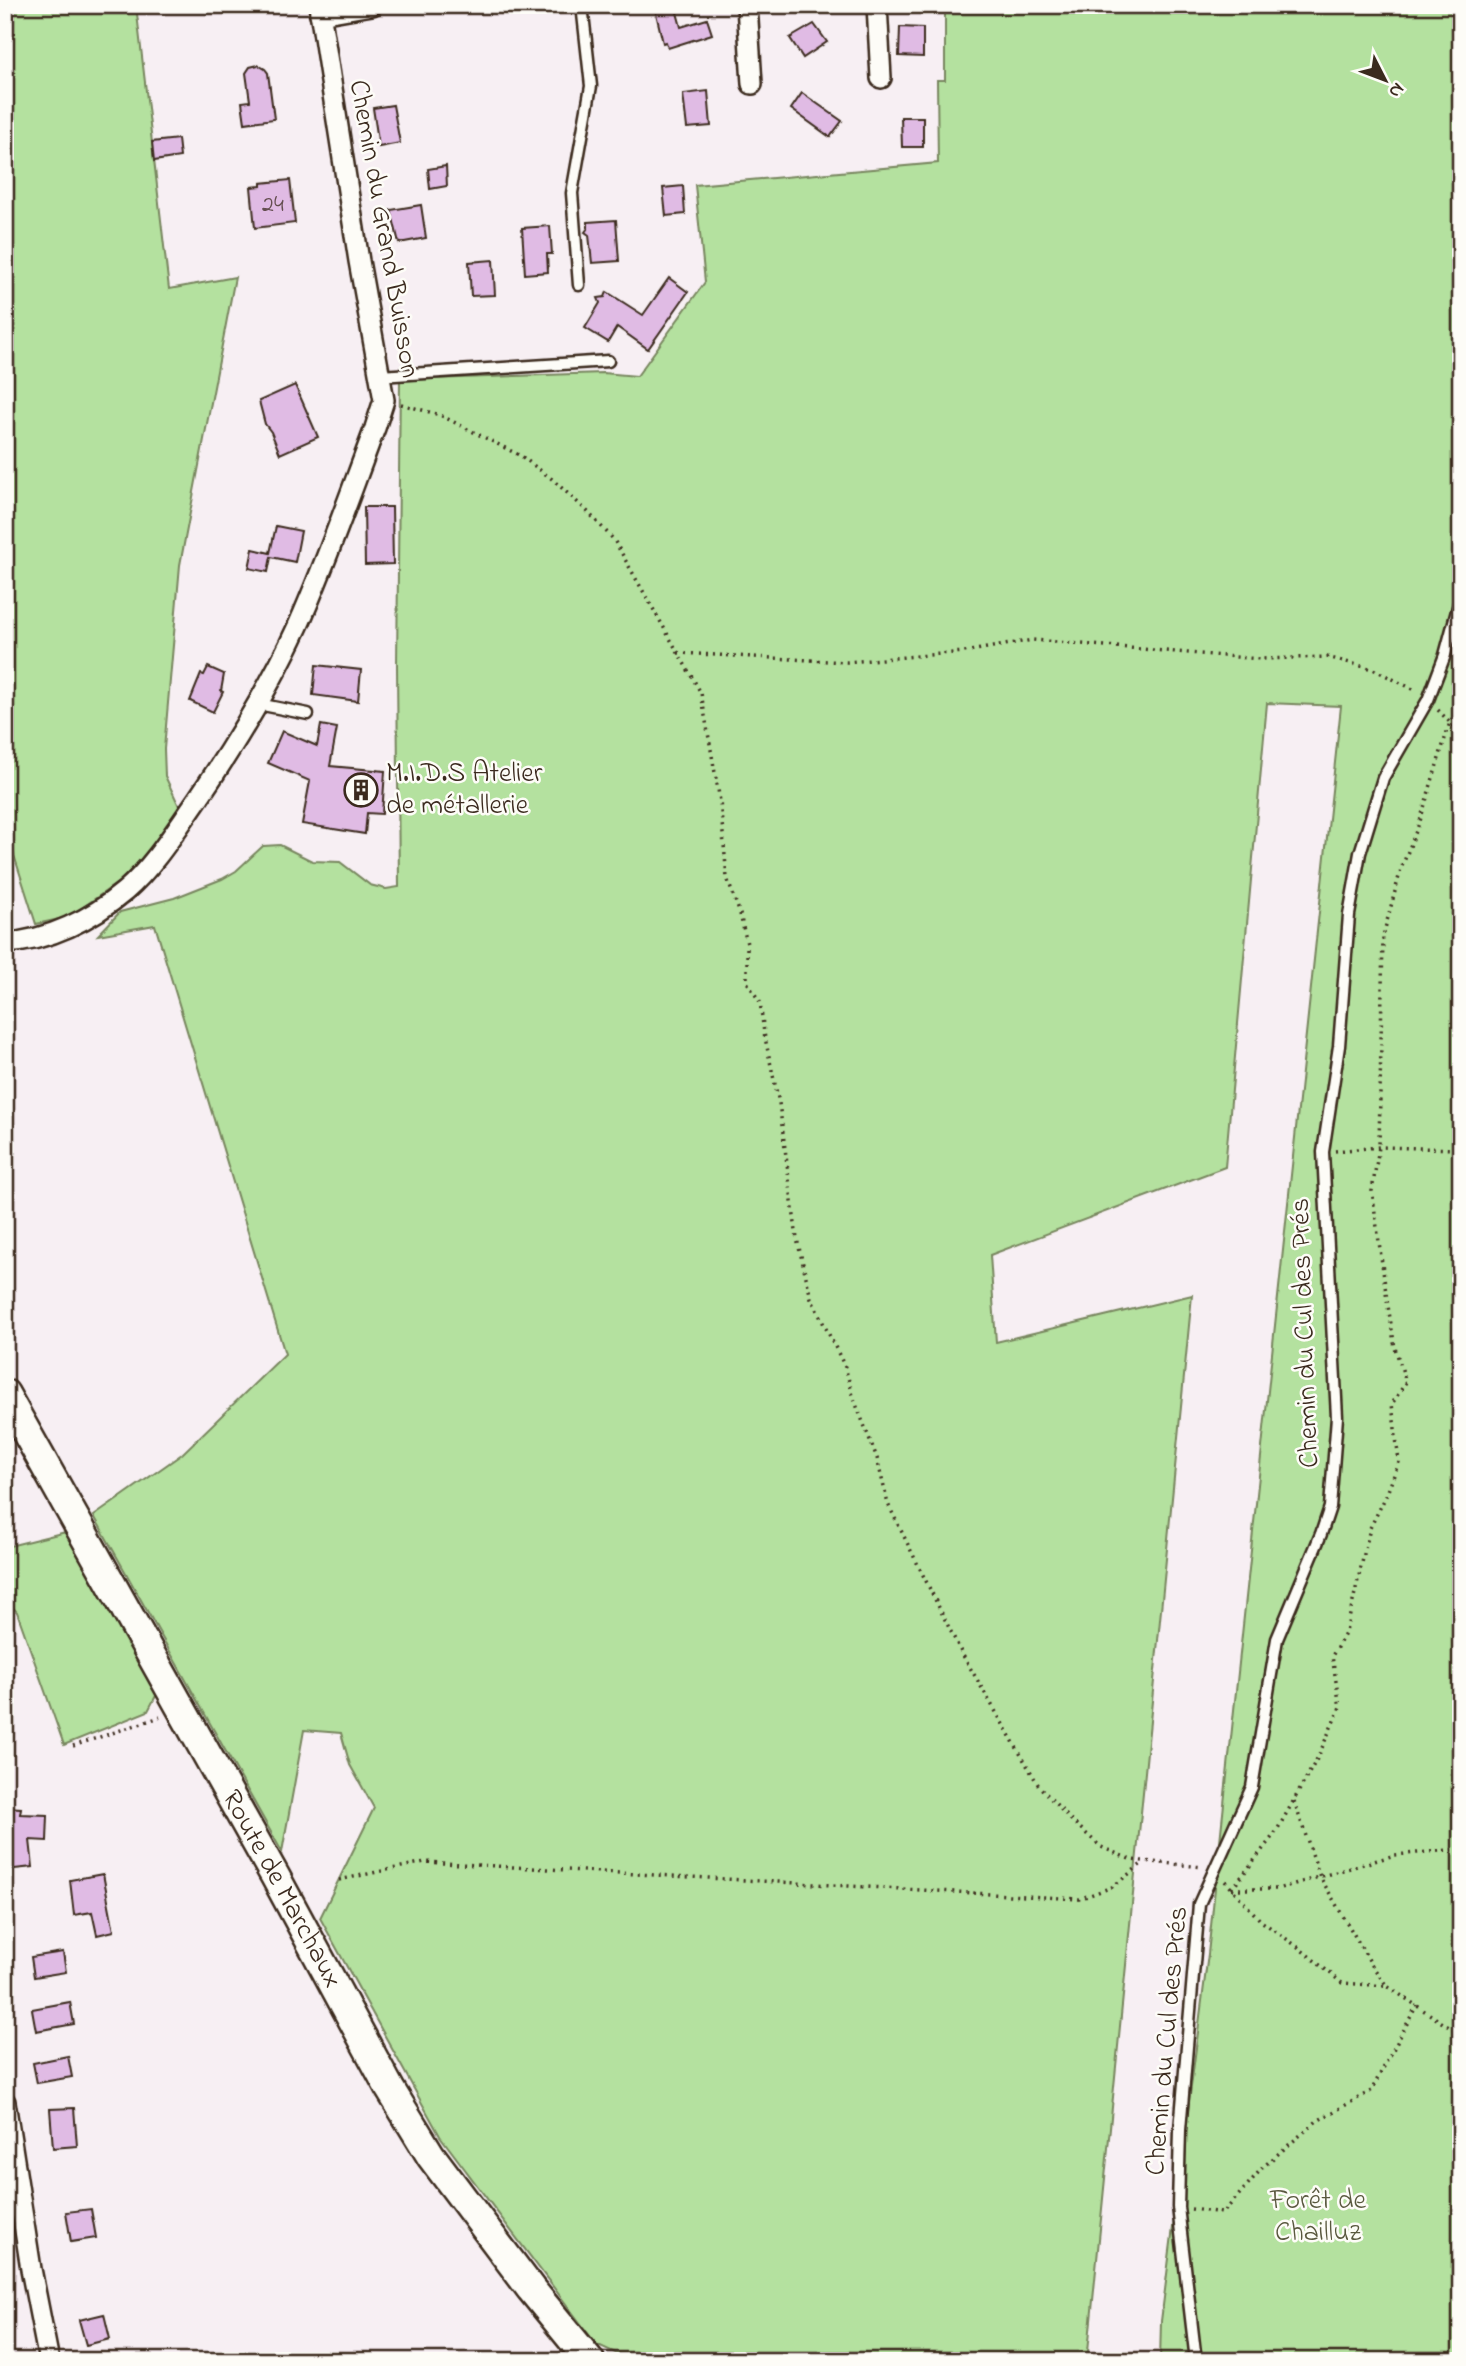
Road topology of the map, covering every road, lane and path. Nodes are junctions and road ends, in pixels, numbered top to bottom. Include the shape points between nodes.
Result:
1 (372, 5) edge
2 (582, 5) edge
3 (747, 5) edge
4 (877, 5) edge
5 (319, 9) edge
6 (881, 78) dead end
7 (752, 84) dead end
8 (579, 285) dead end
9 (608, 360) dead end
10 (380, 376) junction
11 (384, 400) junction
12 (1461, 596) edge
13 (678, 653) junction
14 (1428, 700) junction
15 (1461, 702) edge
16 (258, 705) junction
17 (308, 714) dead end
18 (1450, 722) junction
19 (1461, 734) edge
20 (5, 943) edge
21 (1379, 1147) junction
22 (1461, 1149) edge
23 (1323, 1152) junction
24 (5, 1394) edge
25 (182, 1710) junction
26 (73, 1746) dead end
27 (1294, 1801) junction
28 (1461, 1849) edge
29 (1144, 1862) junction
30 (1214, 1868) junction
31 (1320, 1877) junction
32 (339, 1880) dead end
33 (1232, 1889) junction
34 (1387, 1986) junction
35 (1417, 2005) junction
36 (1461, 2035) edge
37 (5, 2102) edge
38 (1178, 2207) junction
39 (49, 2361) edge
40 (590, 2361) edge
41 (1196, 2361) edge

1 - 5 street
2 - 8 lane via 591,86 572,193
3 - 7 street
4 - 6 street
5 - 10 street, Chemin du Grand Buisson
9 - 10 lane
10 - 11 street, Chemin du Grand Buisson
11 - 13 path via 440,415 521,456 552,479 614,540
11 - 16 street, Chemin du Grand Buisson via 319,575
12 - 14 lane, Chemin du Cul des Prés
13 - 14 path via 847,662 964,652 1033,640 1260,659 1326,657 1373,669
13 - 29 path via 701,694 720,801 727,878 747,944 747,982 760,1002 797,1239 811,1298 845,1367 888,1504 961,1652 1039,1786 1101,1847
14 - 23 lane, Chemin du Cul des Prés via 1383,778 1360,853
15 - 18 path
16 - 17 lane
16 - 20 street, Chemin du Grand Buisson via 183,820 126,891 80,922 43,937
18 - 19 path
18 - 21 path via 1401,869 1384,936
21 - 22 path
21 - 23 path
21 - 27 path via 1372,1191 1393,1336 1406,1382 1392,1404 1399,1462 1370,1528 1346,1632 1332,1656 1340,1707
23 - 30 lane, Chemin du Cul des Prés via 1336,1417 1330,1507 1277,1639 1252,1787
24 - 25 main road, Route de Marchaux
25 - 26 path
25 - 40 main road, Route de Marchaux via 430,2156
27 - 31 path
27 - 33 path
28 - 31 path via 1395,1855
29 - 30 path
29 - 32 path via 1112,1887 1079,1899 425,1862
30 - 33 path
30 - 38 lane, Chemin du Cul des Prés via 1199,1904
31 - 33 path via 1277,1889
31 - 34 path
33 - 34 path via 1261,1921 1342,1983
34 - 35 path
35 - 36 path
35 - 38 path via 1371,2091 1317,2121 1264,2166 1223,2213
37 - 39 street
38 - 41 lane, Chemin du Cul des Prés

